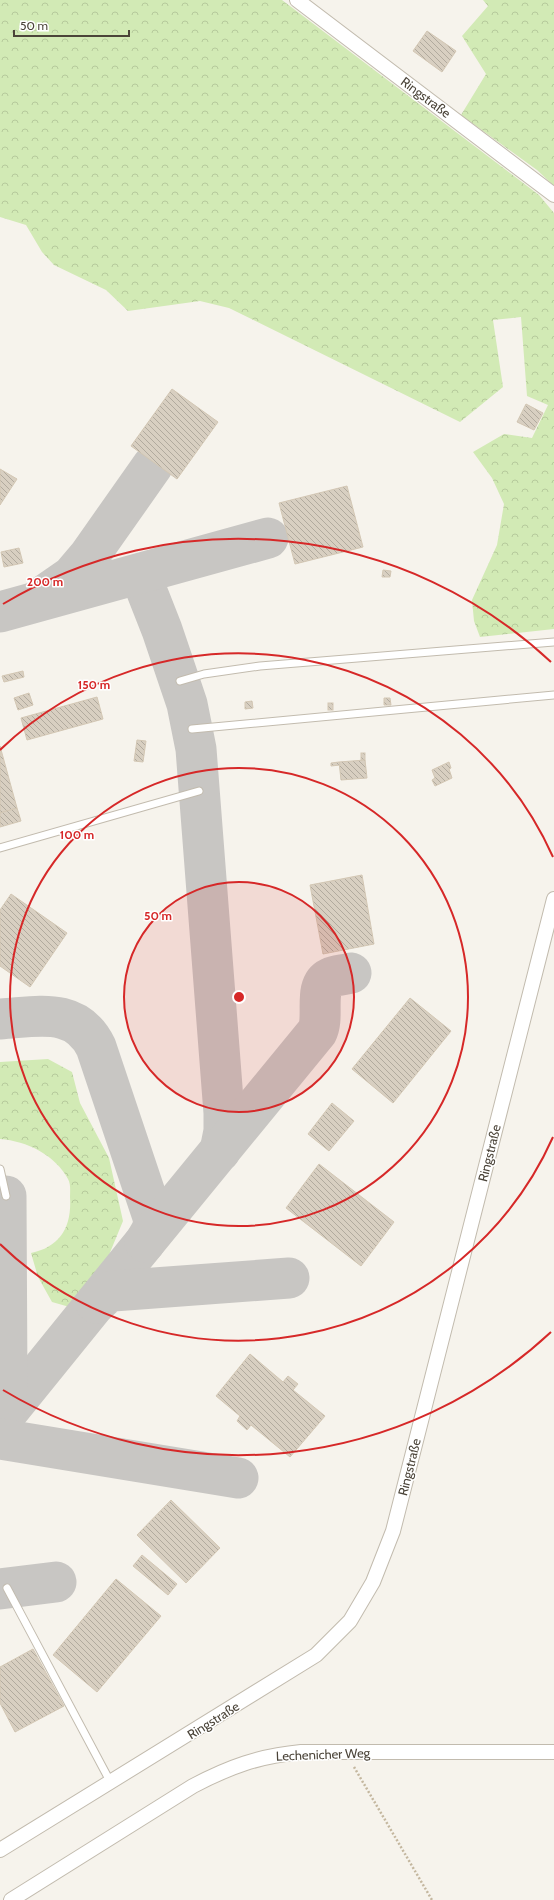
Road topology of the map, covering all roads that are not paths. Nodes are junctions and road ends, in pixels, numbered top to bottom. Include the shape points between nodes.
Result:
1 (297, 0) edge
2 (554, 195) edge
3 (554, 642) edge
4 (180, 681) dead end
5 (554, 695) edge
6 (192, 729) dead end
7 (199, 791) dead end
8 (0, 848) edge
9 (554, 899) edge
10 (0, 1169) edge
11 (6, 1196) dead end
12 (7, 1588) dead end
13 (554, 1752) edge
14 (111, 1783) junction
15 (0, 1850) edge
16 (11, 1900) edge

1 - 2 street, Ringstraße
3 - 4 lane via 260,666 204,674
5 - 6 lane
7 - 8 lane
9 - 14 street, Ringstraße via 393,1531 373,1582 350,1620 316,1655
10 - 11 lane
12 - 14 lane
13 - 16 street, Lechenicher Weg via 301,1752 250,1760 221,1771 193,1786
14 - 15 street, Ringstraße

